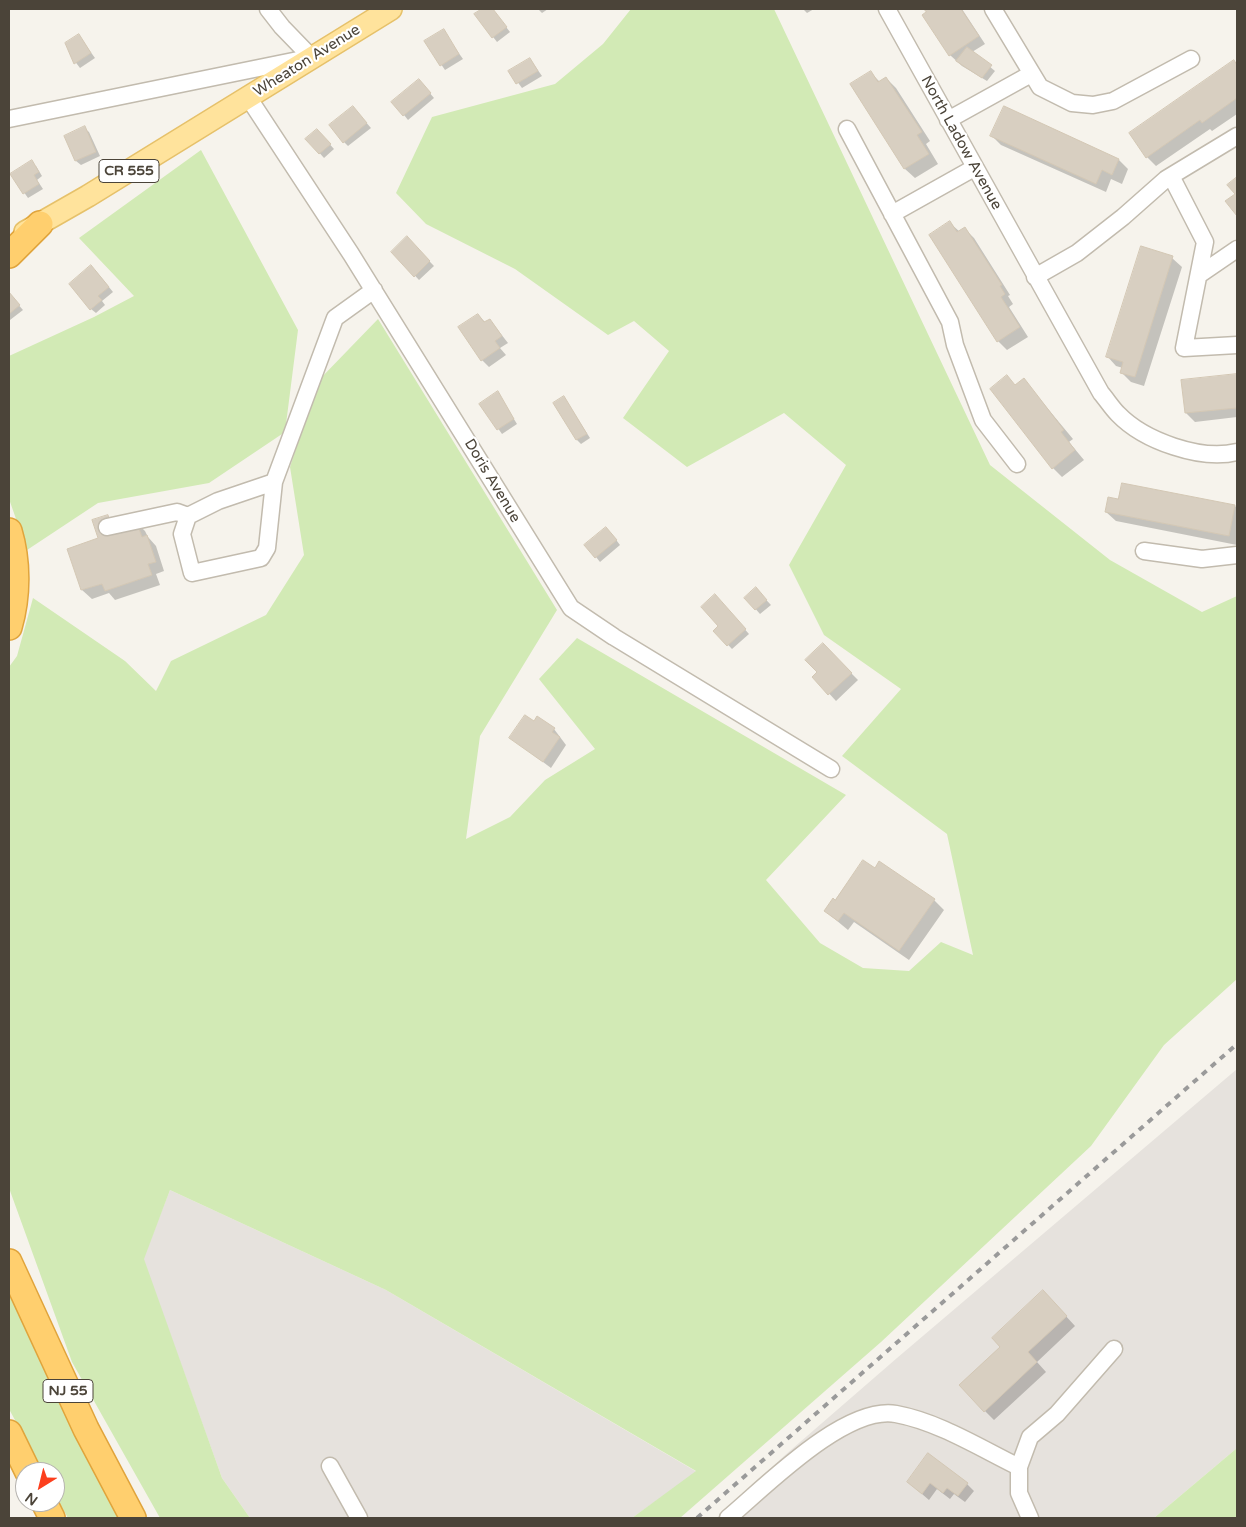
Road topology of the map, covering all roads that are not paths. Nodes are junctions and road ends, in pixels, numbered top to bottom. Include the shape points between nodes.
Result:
1 (268, 9) edge
2 (391, 9) edge
3 (887, 9) edge
4 (993, 9) edge
5 (312, 58) junction
6 (1191, 59) dead end
7 (1031, 74) junction
8 (248, 97) junction
9 (9, 120) edge
10 (948, 120) junction
11 (847, 129) dead end
12 (1237, 136) edge
13 (974, 168) junction
14 (1171, 176) junction
15 (892, 214) junction
16 (40, 224) junction
17 (9, 241) edge
18 (1237, 249) edge
19 (9, 255) edge
20 (1199, 275) junction
21 (1035, 277) junction
22 (374, 290) junction
23 (1237, 345) edge
24 (1237, 452) edge
25 (1017, 464) dead end
26 (274, 482) junction
27 (188, 516) junction
28 (107, 527) dead end
29 (9, 531) edge
30 (1144, 551) dead end
31 (1237, 555) edge
32 (9, 626) edge
33 (831, 769) dead end
34 (9, 1262) edge
35 (1114, 1350) dead end
36 (9, 1433) edge
37 (23, 1462) edge
38 (330, 1466) dead end
39 (1019, 1467) junction
40 (133, 1518) edge
41 (359, 1518) edge
42 (728, 1518) edge
43 (1030, 1518) edge

1 - 5 street
2 - 5 main road, Wheaton Avenue / CR 555
3 - 10 street, North Ladow Avenue
4 - 7 street
5 - 8 main road, Wheaton Avenue / CR 555
5 - 9 street
6 - 7 street via 1113,101 1093,105 1072,103 1040,88
7 - 10 street
8 - 16 main road, CR 555
8 - 22 street, Doris Avenue
10 - 13 street, North Ladow Avenue
11 - 15 street
12 - 14 street
13 - 15 street
13 - 21 street, North Ladow Avenue
14 - 20 street via 1205,242
14 - 21 street via 1077,253
15 - 25 street via 950,322 955,345 983,420
16 - 17 main road, CR 555
16 - 19 highway
18 - 20 street
20 - 23 street via 1184,348
21 - 24 street, North Ladow Avenue via 1101,393 1119,416 1171,447 1208,455
22 - 26 street via 335,318
22 - 33 street, Doris Avenue via 572,608
26 - 27 street via 218,501
26 - 27 street via 267,548 261,558 192,573 182,534
27 - 28 street via 177,512
29 - 32 highway via 16,570
30 - 31 street via 1202,559
34 - 40 highway, NJ 55 via 86,1429
35 - 39 street via 1057,1414 1030,1437
36 - 37 highway
38 - 41 street
39 - 42 street via 936,1426 894,1414 868,1417 837,1429
39 - 43 street via 1019,1493

